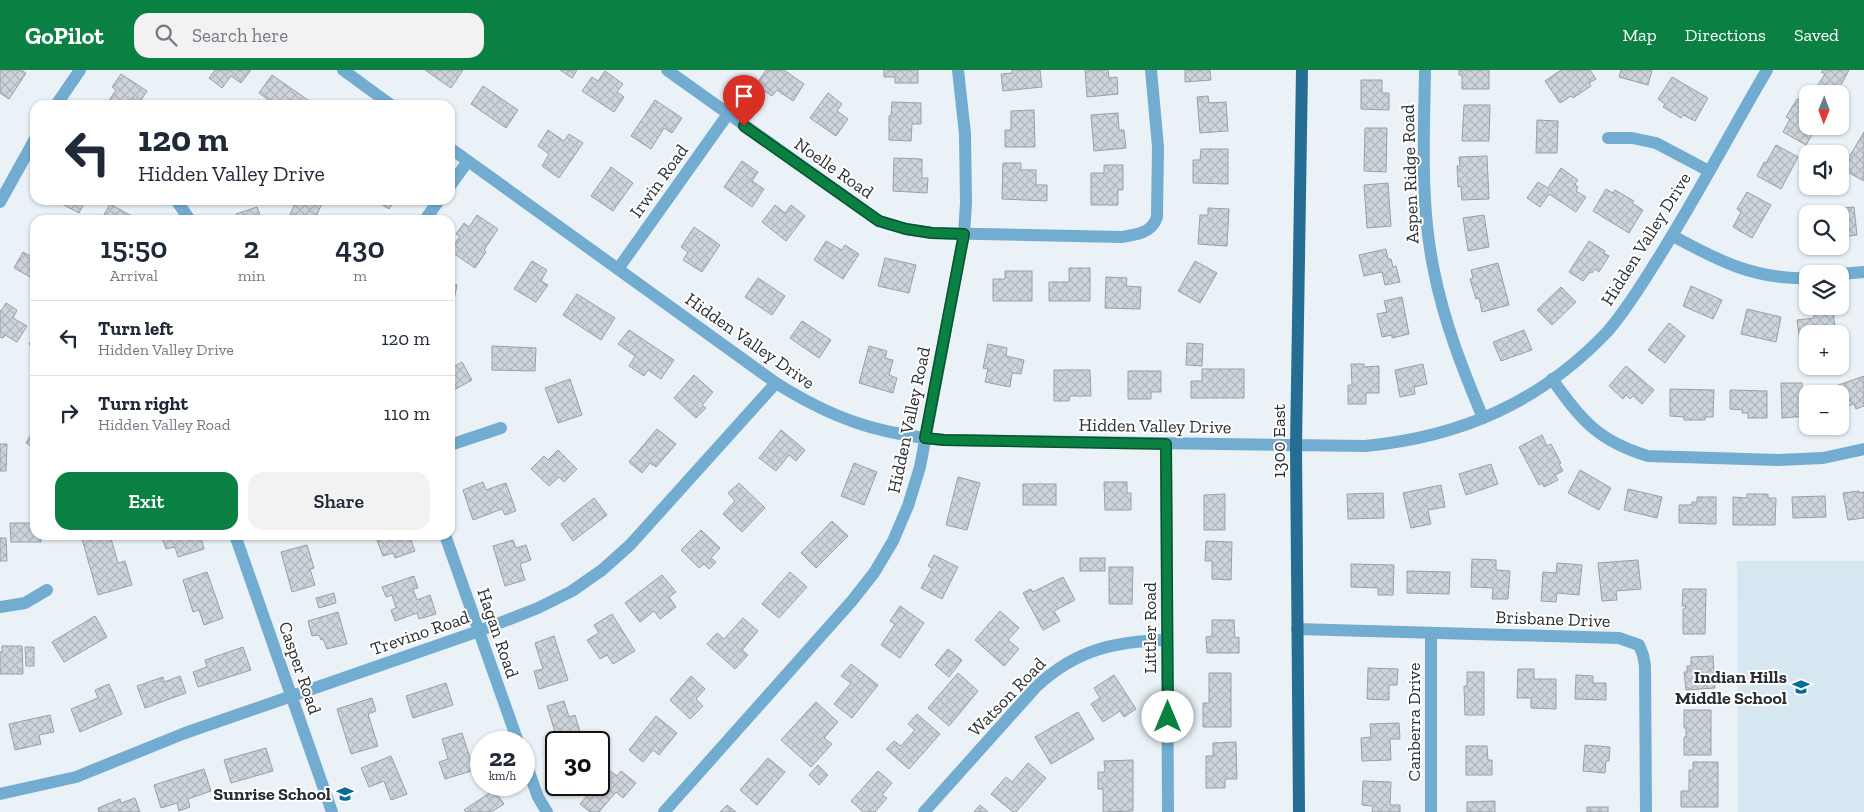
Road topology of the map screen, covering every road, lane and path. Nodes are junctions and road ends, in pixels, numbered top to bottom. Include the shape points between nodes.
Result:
1 (80, 70) edge
2 (343, 70) edge
3 (667, 70) edge
4 (958, 70) edge
5 (1151, 70) edge
6 (1302, 70) edge
7 (1425, 70) edge
8 (1767, 70) edge
9 (59, 100) edge
10 (384, 100) edge
11 (728, 114) junction
12 (1608, 138) dead end
13 (30, 148) edge
14 (455, 152) edge
15 (468, 161) junction
16 (1709, 171) junction
17 (455, 179) edge
18 (0, 202) edge
19 (964, 234) junction
20 (1673, 236) junction
21 (618, 269) junction
22 (1864, 272) edge
23 (1849, 273) edge
24 (1799, 278) edge
25 (1552, 379) junction
26 (776, 383) junction
27 (1483, 418) junction
28 (501, 428) dead end
29 (925, 438) junction
30 (455, 443) edge
31 (1166, 444) junction
32 (1296, 446) junction
33 (1864, 449) edge
34 (237, 540) edge
35 (447, 540) edge
36 (47, 590) dead end
37 (0, 607) edge
38 (1297, 629) junction
39 (479, 631) junction
40 (1431, 633) junction
41 (1167, 640) junction
42 (291, 696) junction
43 (514, 731) edge
44 (535, 789) edge
45 (0, 794) edge
46 (332, 812) edge
47 (547, 812) edge
48 (664, 812) edge
49 (924, 812) edge
50 (1168, 812) edge
51 (1299, 812) edge
52 (1431, 812) edge
53 (1646, 812) edge

1 - 9 street
2 - 10 street
3 - 11 street, Noelle Road
4 - 19 street, Hidden Valley Road via 966,134
5 - 19 street, Noelle Road via 1158,147 1158,208 1151,228 1122,237
6 - 32 main road, 1300 East
7 - 27 street, Aspen Ridge Road via 1424,168 1433,270 1447,327
8 - 16 street, Hidden Valley Drive
11 - 19 street, Noelle Road via 879,221 932,233
11 - 21 street, Irwin Road
12 - 16 street via 1656,143
13 - 18 street
14 - 15 street, Hidden Valley Drive
15 - 17 street
15 - 21 street, Hidden Valley Drive
16 - 20 street, Hidden Valley Drive
19 - 29 street, Hidden Valley Road
20 - 24 street via 1734,267 1759,274
20 - 25 street, Hidden Valley Drive via 1609,329
21 - 26 street, Hidden Valley Drive
22 - 23 street
25 - 27 street, Hidden Valley Drive via 1529,395
25 - 33 street via 1590,427 1610,441 1648,456 1778,460 1823,458
26 - 29 street, Hidden Valley Drive via 810,404 848,421
26 - 39 street, Trevino Road via 656,518 602,570 572,591 538,608
27 - 32 street, Hidden Valley Drive via 1404,442 1365,446
28 - 30 street
29 - 31 street, Hidden Valley Drive
29 - 48 street, Hidden Valley Road via 908,506 874,573
31 - 32 street, Hidden Valley Drive
31 - 41 street, Littler Road
32 - 38 main road, 1300 East
34 - 42 street, Casper Road
35 - 39 street, Hagan Road
36 - 37 street via 24,603
38 - 40 street, Brisbane Drive
38 - 51 main road, 1300 East
39 - 42 street, Trevino Road
39 - 43 street, Hagan Road
40 - 52 street, Canberra Drive
40 - 53 street, Brisbane Drive via 1619,638 1639,645 1645,666
41 - 49 street, Watson Road via 1115,644 1068,661 1052,672
41 - 50 street, Littler Road
42 - 45 street, Trevino Road via 185,733 76,777
42 - 46 street, Casper Road
44 - 47 street

